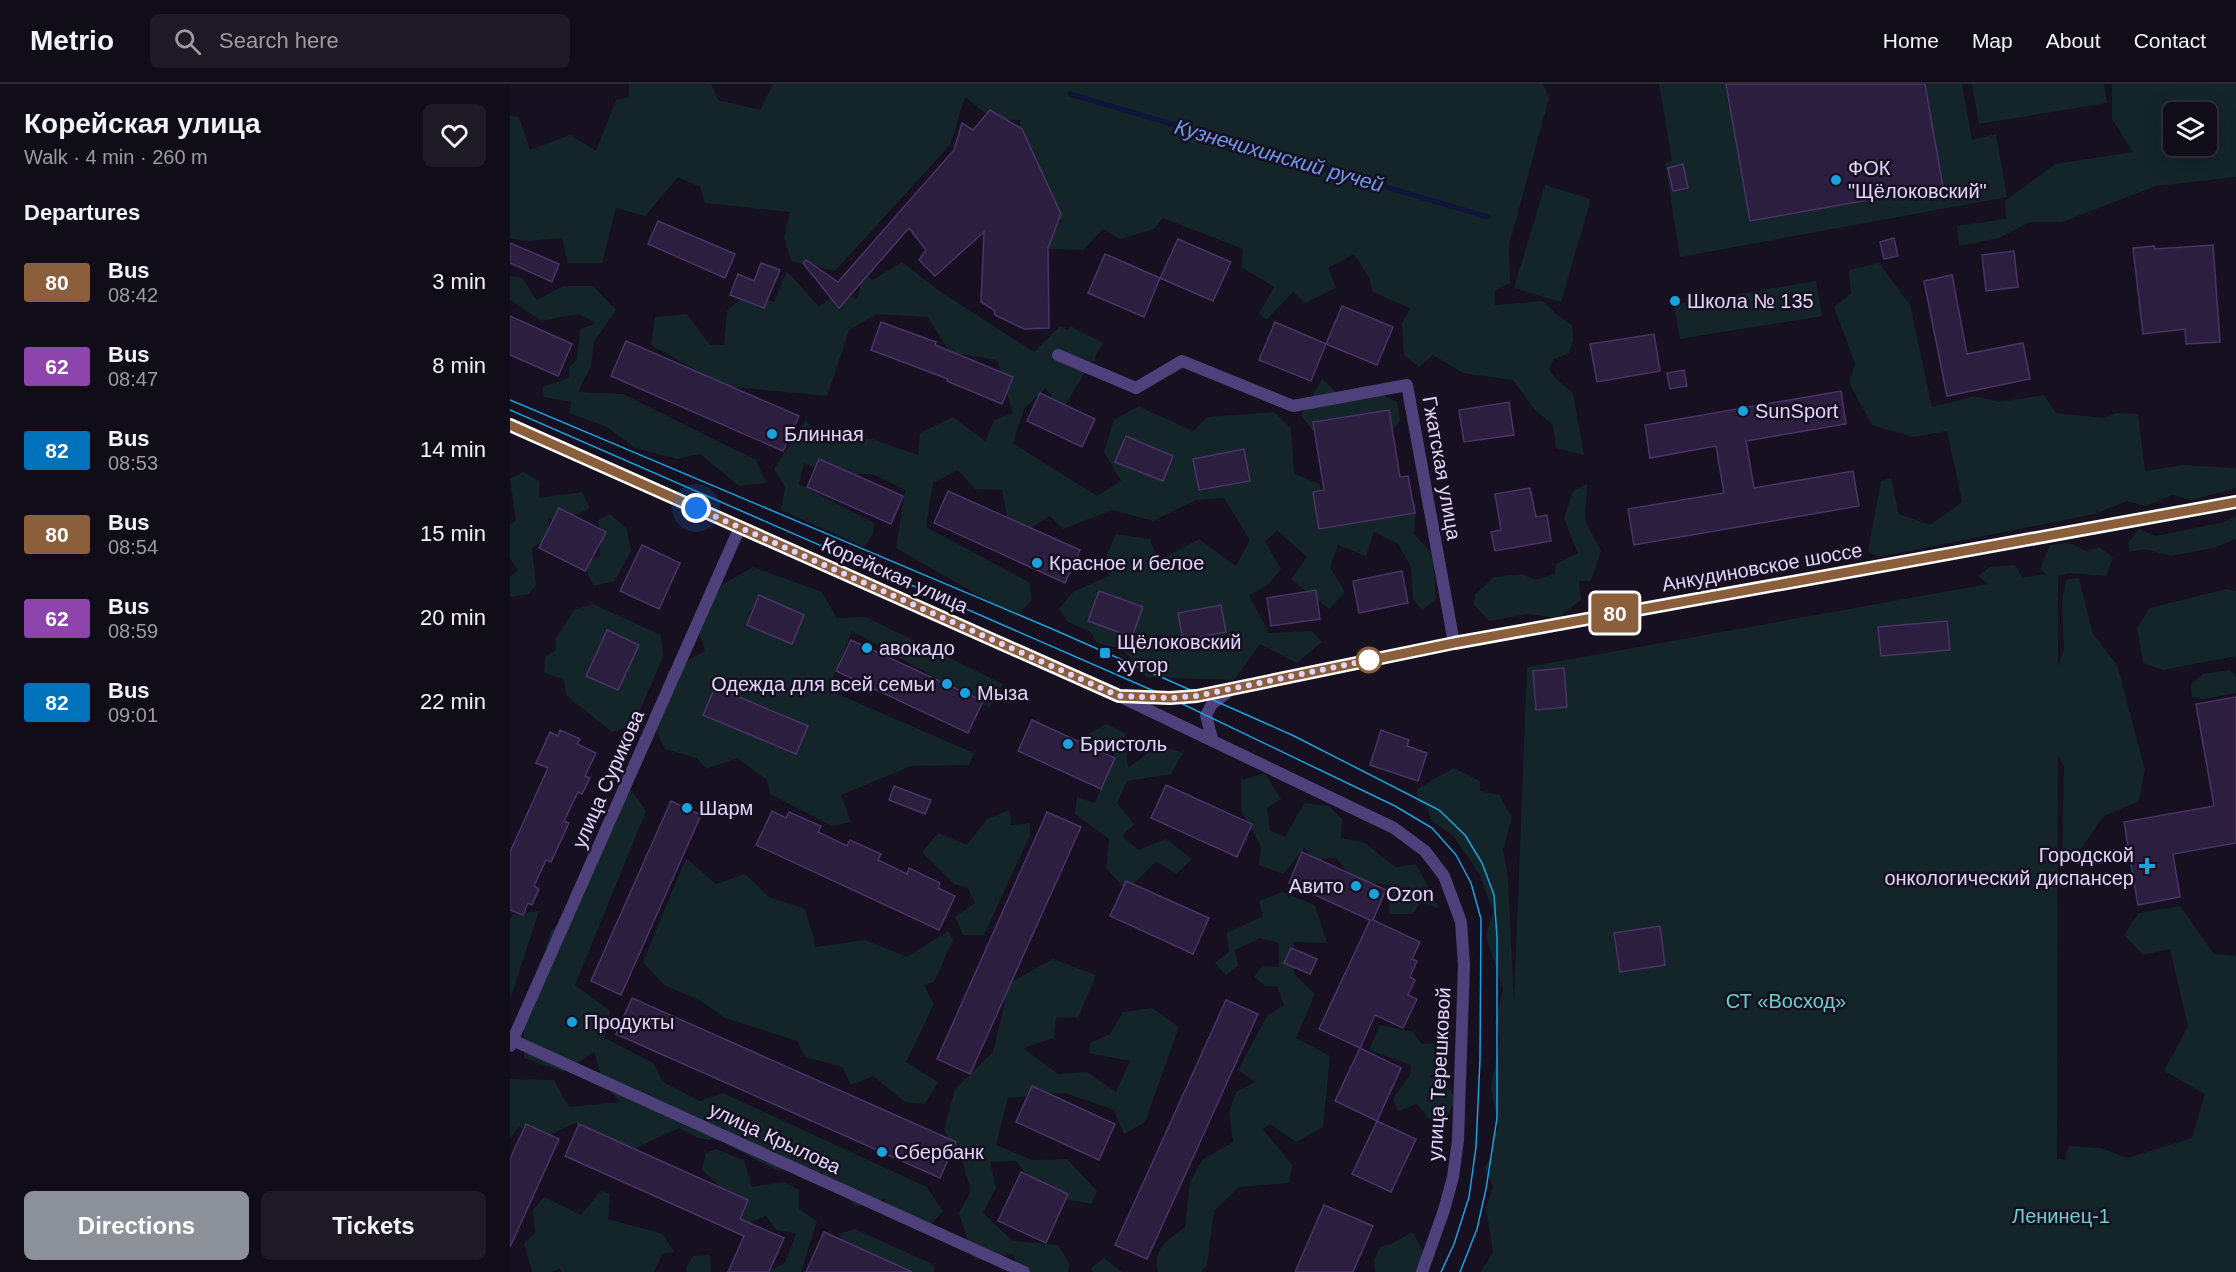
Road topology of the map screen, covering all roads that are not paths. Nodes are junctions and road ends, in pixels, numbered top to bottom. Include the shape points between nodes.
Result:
1 (1058, 355) dead end
2 (510, 425) edge
3 (2236, 502) edge
4 (740, 527) junction
5 (1454, 643) junction
6 (1232, 688) junction
7 (1119, 696) junction
8 (1212, 740) junction
9 (1444, 876) joint
10 (511, 1041) edge
11 (1024, 1272) edge
12 (1422, 1272) edge

1 - 5 street, Гжатская улица via 1136,388 1182,361 1293,406 1407,385
2 - 4 street, Корейская улица
3 - 5 street, Анкудиновское шоссе
4 - 7 street, Корейская улица
4 - 10 street, улица Сурикова
5 - 6 street, Анкудиновское шоссе
6 - 7 street, Анкудиновское шоссе via 1170,698
6 - 8 street via 1212,704 1206,715
7 - 8 street, Корейская улица
8 - 9 street, Корейская улица via 1394,828 1425,851
9 - 12 street, улица Терешковой via 1461,922 1464,965 1458,1140 1453,1177
10 - 11 street, улица Крылова

